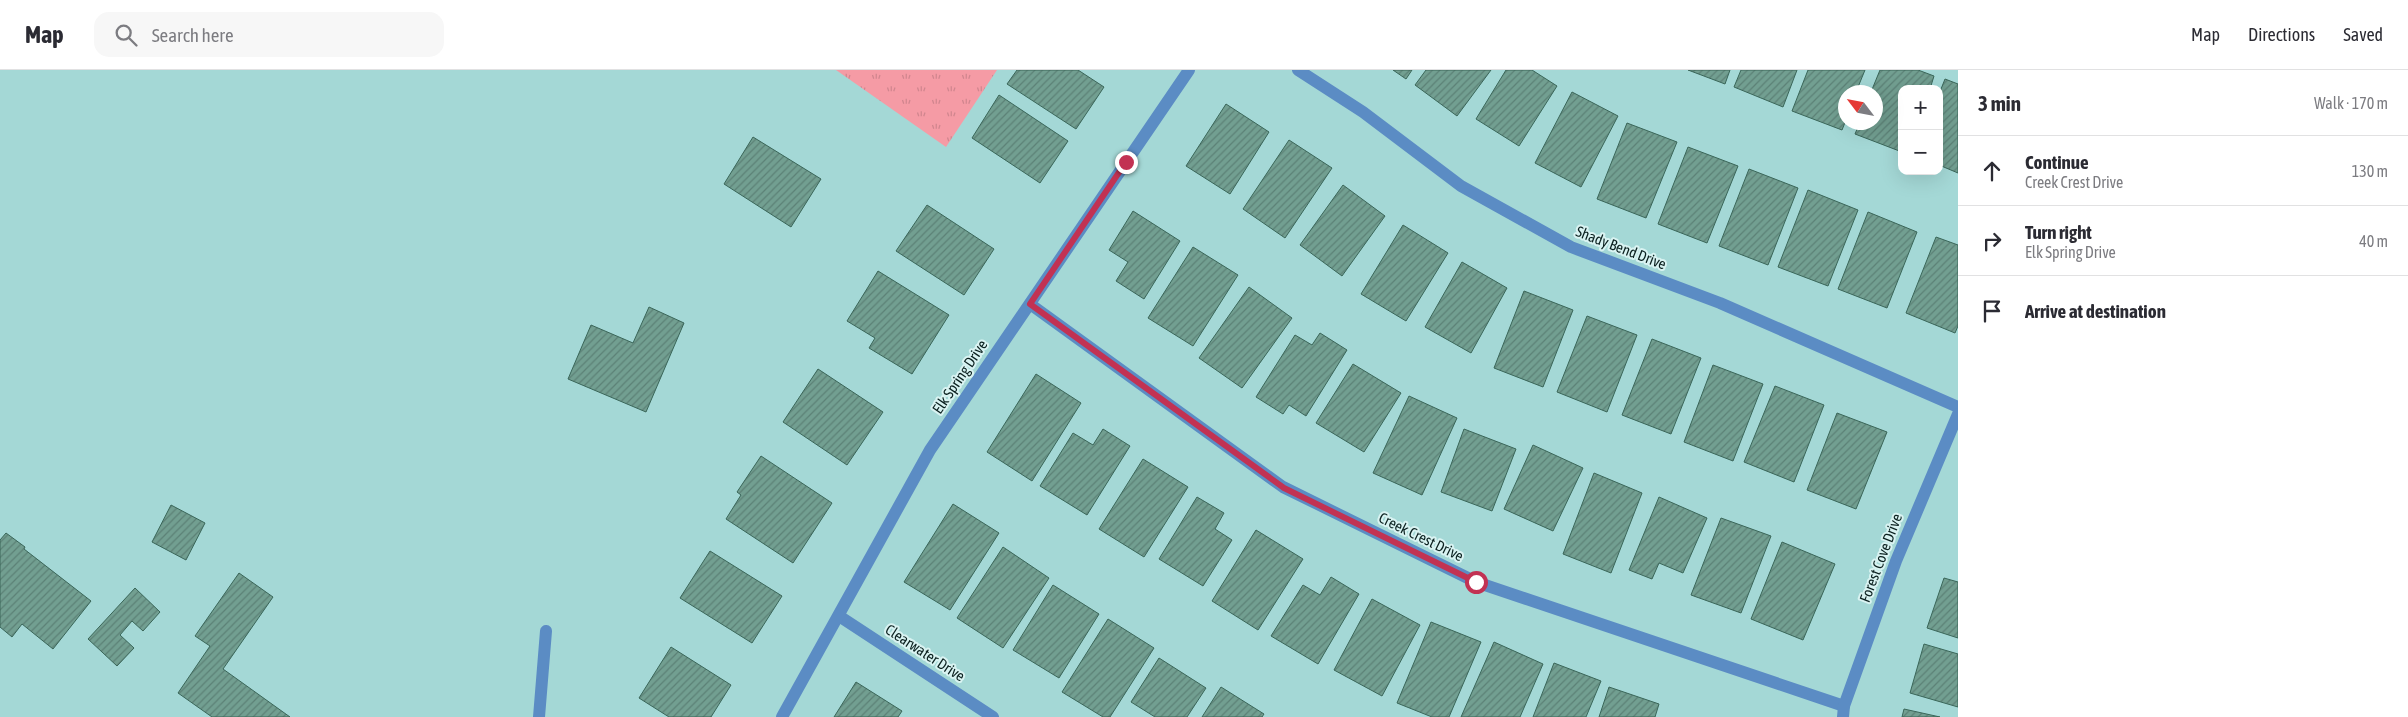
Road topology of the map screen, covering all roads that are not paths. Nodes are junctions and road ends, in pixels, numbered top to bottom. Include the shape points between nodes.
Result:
1 (1189, 70) edge
2 (1298, 70) edge
3 (1030, 304) junction
4 (1958, 407) edge
5 (1958, 414) edge
6 (839, 616) junction
7 (546, 631) dead end
8 (1843, 712) edge
9 (539, 717) edge
10 (782, 717) edge
11 (993, 717) edge

1 - 3 street, Elk Spring Drive
2 - 4 street, Shady Bend Drive via 1363,112 1461,186 1571,247 1720,303
3 - 6 street, Elk Spring Drive via 930,450
3 - 8 street, Creek Crest Drive via 1284,488 1476,582
5 - 8 street, Forest Cove Drive via 1896,561
6 - 10 street, Elk Spring Drive
6 - 11 street, Clearwater Drive
7 - 9 street

